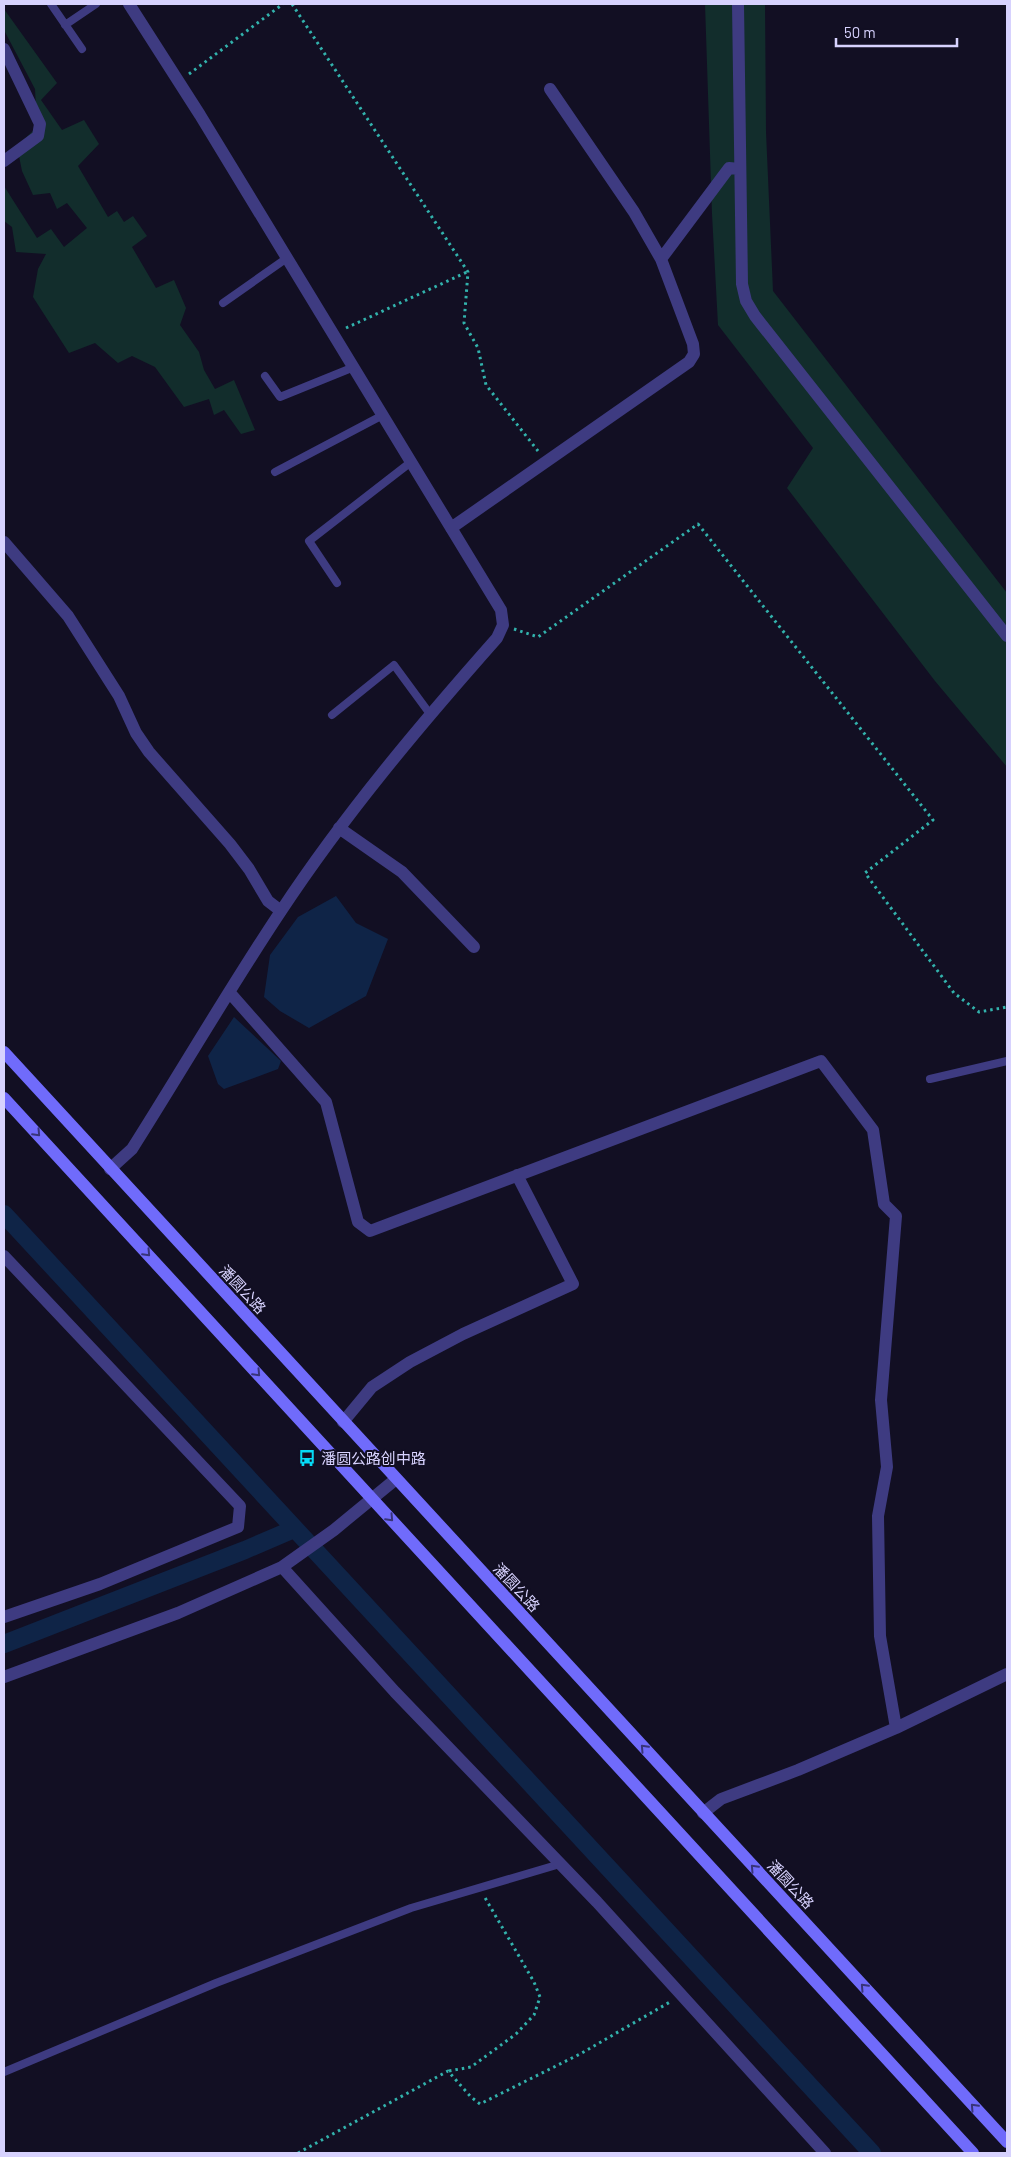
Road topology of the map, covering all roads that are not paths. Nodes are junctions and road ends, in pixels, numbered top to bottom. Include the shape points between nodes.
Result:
1 (51, 4) edge
2 (96, 4) edge
3 (129, 4) edge
4 (738, 4) edge
5 (65, 25) junction
6 (4, 49) edge
7 (82, 49) dead end
8 (550, 89) dead end
9 (4, 161) edge
10 (739, 169) junction
11 (287, 258) junction
12 (661, 259) junction
13 (223, 303) dead end
14 (354, 367) junction
15 (265, 376) dead end
16 (383, 416) junction
17 (411, 462) junction
18 (275, 472) dead end
19 (451, 528) junction
20 (4, 542) edge
21 (338, 583) dead end
22 (1007, 636) edge
23 (430, 714) junction
24 (332, 715) dead end
25 (339, 828) junction
26 (281, 910) junction
27 (474, 947) dead end
28 (230, 993) junction
29 (4, 1052) edge
30 (1007, 1061) edge
31 (930, 1079) dead end
32 (4, 1098) edge
33 (110, 1169) junction
34 (518, 1175) junction
35 (4, 1256) edge
36 (343, 1422) junction
37 (396, 1479) junction
38 (372, 1499) junction
39 (282, 1567) junction
40 (4, 1617) edge
41 (1007, 1674) edge
42 (4, 1677) edge
43 (896, 1728) junction
44 (703, 1813) junction
45 (560, 1864) junction
46 (4, 2072) edge
47 (1007, 2142) edge
48 (825, 2153) edge
49 (973, 2153) edge

1 - 5 lane
2 - 5 lane
3 - 11 street
4 - 10 street
5 - 7 lane
6 - 9 street via 40,124 38,136
8 - 12 street via 634,212
10 - 12 street via 729,168
10 - 22 street via 742,284 746,301
11 - 13 lane
11 - 14 street
12 - 19 street via 693,344 694,354 689,362
14 - 15 lane via 280,397
14 - 16 street
16 - 17 street
16 - 18 lane
17 - 19 street
17 - 21 lane via 309,541
19 - 23 street via 501,610 503,625 497,638
20 - 26 street via 68,616 119,696 149,752 230,844 268,901
23 - 24 lane via 394,665
23 - 25 street
25 - 26 street
25 - 27 street via 402,872
26 - 28 street
28 - 33 street via 132,1149
28 - 34 street via 326,1102 358,1222 370,1231
29 - 33 main road, 潘圆公路
30 - 31 lane
32 -> 38 main road
33 - 36 main road, 潘圆公路
34 - 36 street via 573,1284 410,1362 372,1387
34 - 43 street via 821,1061 873,1130 884,1204 896,1216 881,1400 887,1467 878,1516 880,1636
35 - 40 street via 240,1506 238,1527 100,1584
36 - 37 main road, 潘圆公路
37 - 38 street
44 -> 37 main road, 潘圆公路
38 - 39 street
38 -> 49 main road
39 - 42 street via 178,1613
39 - 45 street via 395,1692
41 - 43 street
43 - 44 street via 721,1799
47 -> 44 main road, 潘圆公路
45 - 46 lane via 411,1908 216,1982
45 - 48 street

